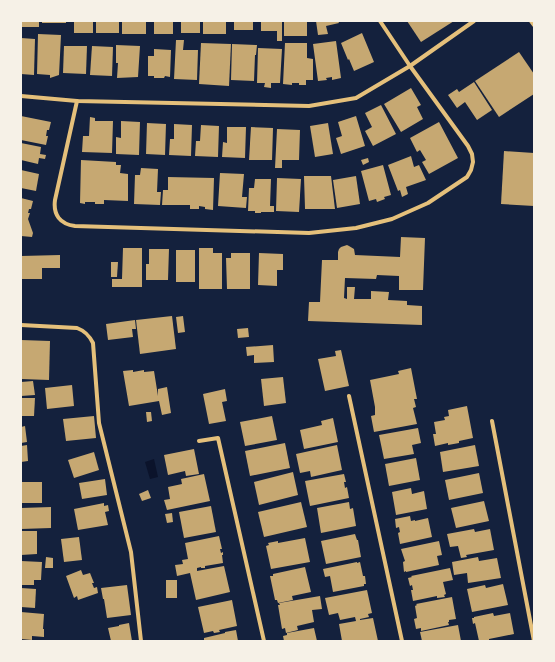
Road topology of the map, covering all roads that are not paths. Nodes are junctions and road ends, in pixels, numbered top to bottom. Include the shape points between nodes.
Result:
1 (380, 21) edge
2 (474, 21) edge
3 (531, 21) edge
4 (534, 25) edge
5 (410, 66) junction
6 (21, 96) edge
7 (77, 101) junction
8 (21, 325) edge
9 (349, 396) dead end
10 (492, 421) dead end
11 (199, 442) dead end
12 (141, 641) edge
13 (264, 641) edge
14 (402, 641) edge
15 (534, 641) edge

1 - 5 street
2 - 5 street
3 - 4 street
5 - 7 street via 356,98 309,106
5 - 7 street via 468,146 473,162 467,177 428,203 392,219 356,228 309,234 75,226 63,222 58,218 54,206
6 - 7 street
8 - 12 street via 77,328 90,336 93,343 99,423 131,552
9 - 14 street
10 - 15 street
11 - 13 street via 218,438

